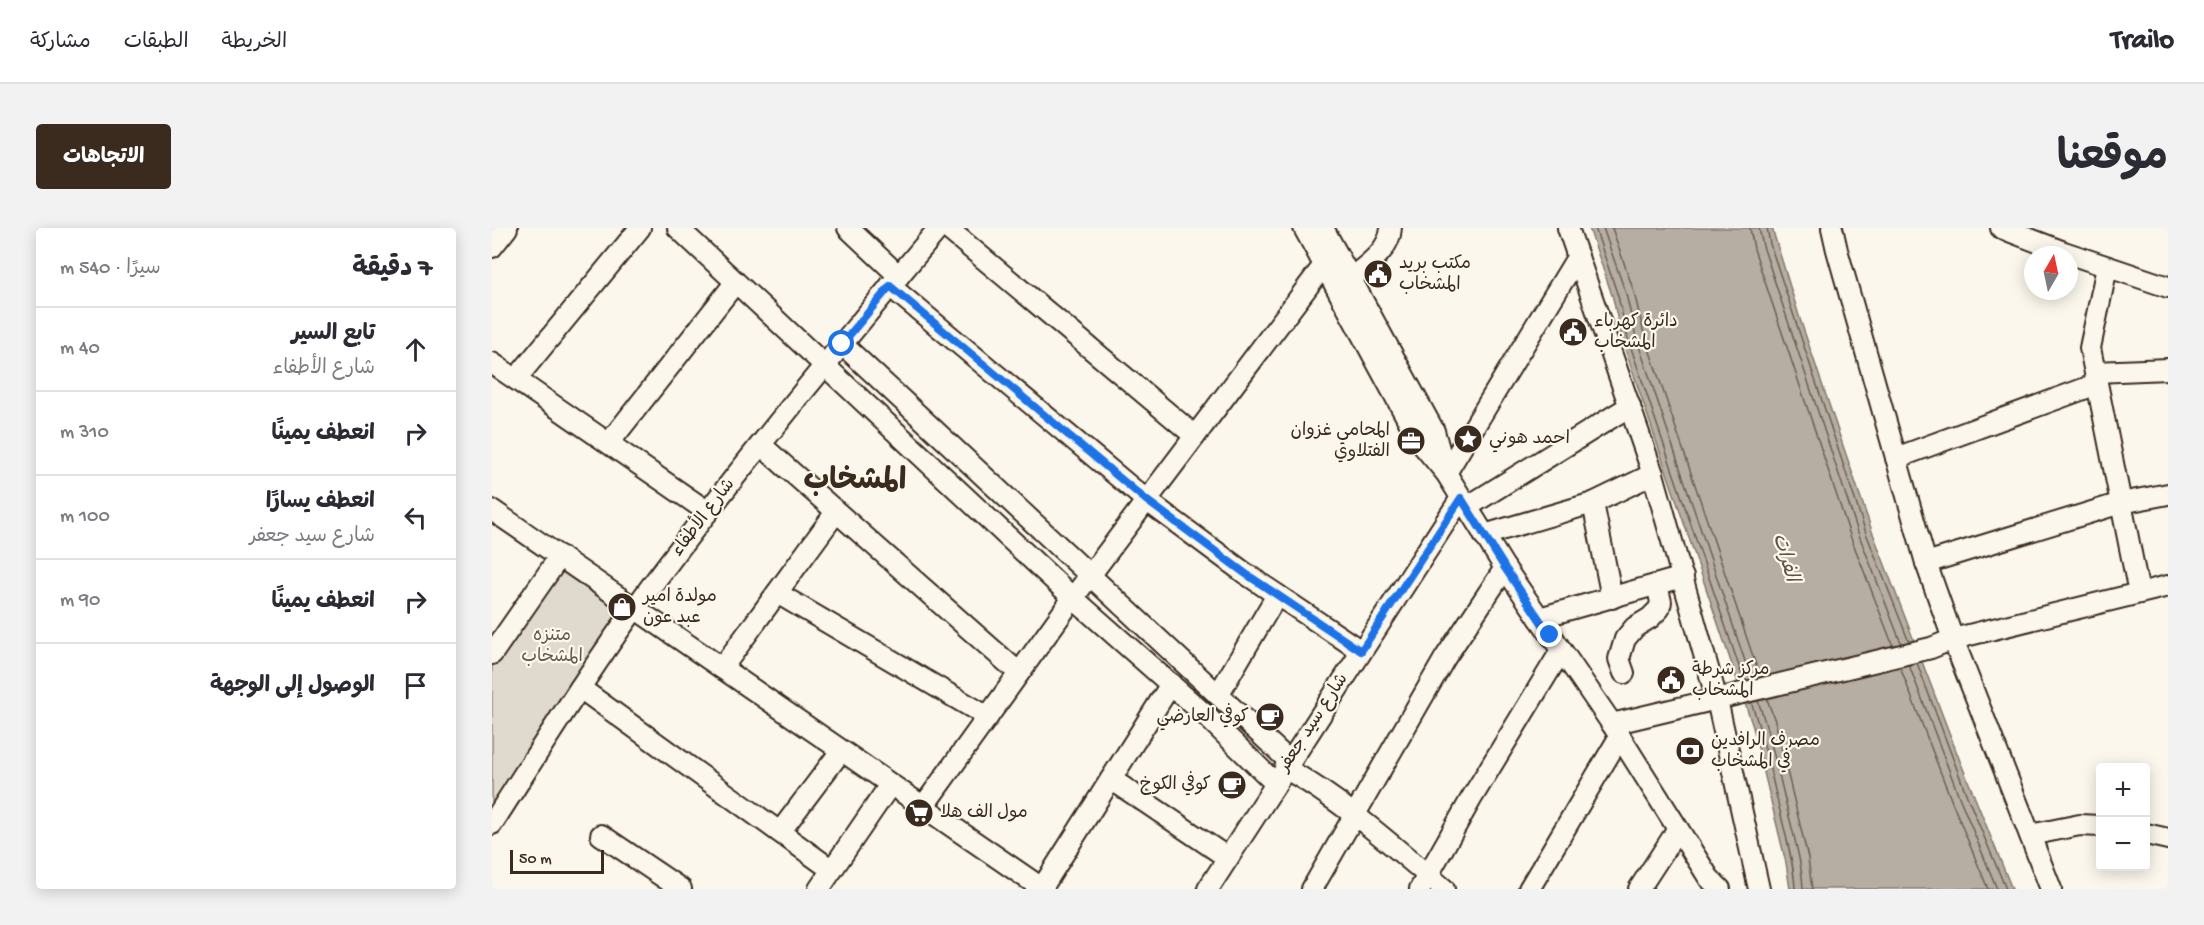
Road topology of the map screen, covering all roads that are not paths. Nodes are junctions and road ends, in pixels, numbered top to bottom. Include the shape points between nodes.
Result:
1 (507, 228) edge
2 (640, 228) edge
3 (678, 228) edge
4 (848, 228) edge
5 (939, 228) edge
6 (947, 228) edge
7 (1304, 228) edge
8 (1323, 228) edge
9 (1391, 228) edge
10 (1568, 228) edge
11 (1832, 228) edge
12 (2001, 228) edge
13 (492, 247) edge
14 (1578, 256) junction
15 (1330, 258) junction
16 (2107, 267) junction
17 (1351, 278) junction
18 (895, 281) junction
19 (735, 283) junction
20 (2168, 287) edge
21 (842, 344) junction
22 (492, 363) edge
23 (824, 366) junction
24 (2168, 369) edge
25 (2096, 378) junction
26 (516, 380) junction
27 (1630, 406) junction
28 (1195, 436) junction
29 (609, 443) junction
30 (761, 445) junction
31 (1896, 458) junction
32 (1446, 472) junction
33 (1653, 474) junction
34 (2168, 494) edge
35 (1146, 500) junction
36 (1464, 503) junction
37 (1593, 503) junction
38 (2121, 503) junction
39 (492, 510) edge
40 (708, 512) junction
41 (836, 512) junction
42 (1484, 535) junction
43 (560, 556) junction
44 (1926, 563) junction
45 (1505, 568) junction
46 (1089, 576) junction
47 (1683, 578) junction
48 (1656, 585) junction
49 (2168, 586) edge
50 (777, 593) junction
51 (2139, 593) junction
52 (1277, 595) junction
53 (1073, 598) junction
54 (1612, 598) junction
55 (636, 608) junction
56 (1539, 618) junction
57 (1953, 639) junction
58 (495, 642) edge
59 (1361, 651) junction
60 (1561, 651) junction
61 (722, 668) junction
62 (1019, 673) junction
63 (1624, 673) dead end
64 (1171, 684) junction
65 (580, 688) junction
66 (1218, 695) junction
67 (1726, 698) junction
68 (987, 717) junction
69 (1616, 730) junction
70 (841, 751) junction
71 (1283, 771) junction
72 (1111, 779) junction
73 (890, 785) junction
74 (923, 807) junction
75 (1356, 816) junction
76 (492, 824) edge
77 (2096, 826) edge
78 (1678, 829) junction
79 (780, 832) junction
80 (601, 835) dead end
81 (2030, 835) junction
82 (2150, 835) edge
83 (2168, 839) edge
84 (1228, 858) junction
85 (1424, 882) edge
86 (825, 883) edge
87 (681, 889) edge
88 (1042, 889) edge
89 (1208, 889) edge
90 (1312, 889) edge
91 (1444, 889) edge
92 (1528, 889) edge
93 (1639, 889) edge
94 (1720, 889) edge
95 (1759, 889) edge
96 (2051, 889) edge

1 - 13 street
2 - 26 street
3 - 19 street
4 - 18 street
5 - 18 street, شارع الأطفاء
6 - 28 street
7 - 15 street
8 - 15 street
9 - 17 street via 1385,247
10 - 14 street
11 - 31 street
12 - 16 street
14 - 27 street
14 - 32 street
15 - 17 street
15 - 28 street
15 - 32 street via 1420,442
16 - 20 street
16 - 25 street via 2090,348
17 - 32 street via 1434,431
18 - 21 street, شارع الأطفاء
18 - 35 street
19 - 23 street
19 - 29 street
21 - 23 street, شارع الأطفاء
21 - 46 street
22 - 26 street
23 - 30 street, شارع الأطفاء
23 - 53 street
24 - 25 street
25 - 31 street
25 - 38 street
26 - 29 street
27 - 33 street
27 - 36 street
28 - 35 street
29 - 40 street
30 - 40 street, شارع الأطفاء
30 - 41 street
31 - 44 street
32 - 36 street
33 - 37 street
33 - 47 street
34 - 38 street
35 - 46 street
35 - 52 street
36 - 42 street
36 - 59 street, شارع سيد جعفر
37 - 42 street
37 - 54 street
38 - 44 street
38 - 51 street
39 - 43 street
40 - 55 street, شارع الأطفاء
41 - 50 street
41 - 62 street
42 - 45 street
43 - 55 street
43 - 58 street
44 - 57 street
45 - 56 street
45 - 75 street via 1445,658
46 - 53 street
46 - 66 street
47 - 48 street
47 - 67 street
48 - 54 street
48 - 63 street via 1659,609 1625,639 1619,659
49 - 51 street
50 - 61 street
50 - 68 street
51 - 57 street
52 - 59 street
52 - 66 street
53 - 62 street
53 - 64 street
54 - 56 street
55 - 61 street
55 - 65 street, شارع الأطفاء
56 - 60 street
57 - 67 street via 1931,648
57 - 81 street
59 - 71 street, شارع سيد جعفر
60 - 69 street
60 - 85 street
61 - 70 street
62 - 68 street
64 - 71 street via 1202,712
64 - 72 street
65 - 76 street, شارع الأطفاء
65 - 79 street
66 - 71 street
67 - 69 street
67 - 95 street
68 - 74 street
69 - 78 street
69 - 92 street
70 - 73 street
70 - 79 street
71 - 75 street via 1318,787
71 - 84 street, شارع سيد جعفر
72 - 84 street
72 - 88 street
73 - 74 street
73 - 86 street
74 - 88 street
75 - 85 street
75 - 90 street
77 - 81 street via 2080,825
78 - 93 street
78 - 94 street
79 - 86 street
80 - 87 street
81 - 96 street
82 - 83 street
84 - 89 street, شارع سيد جعفر
85 - 91 street

